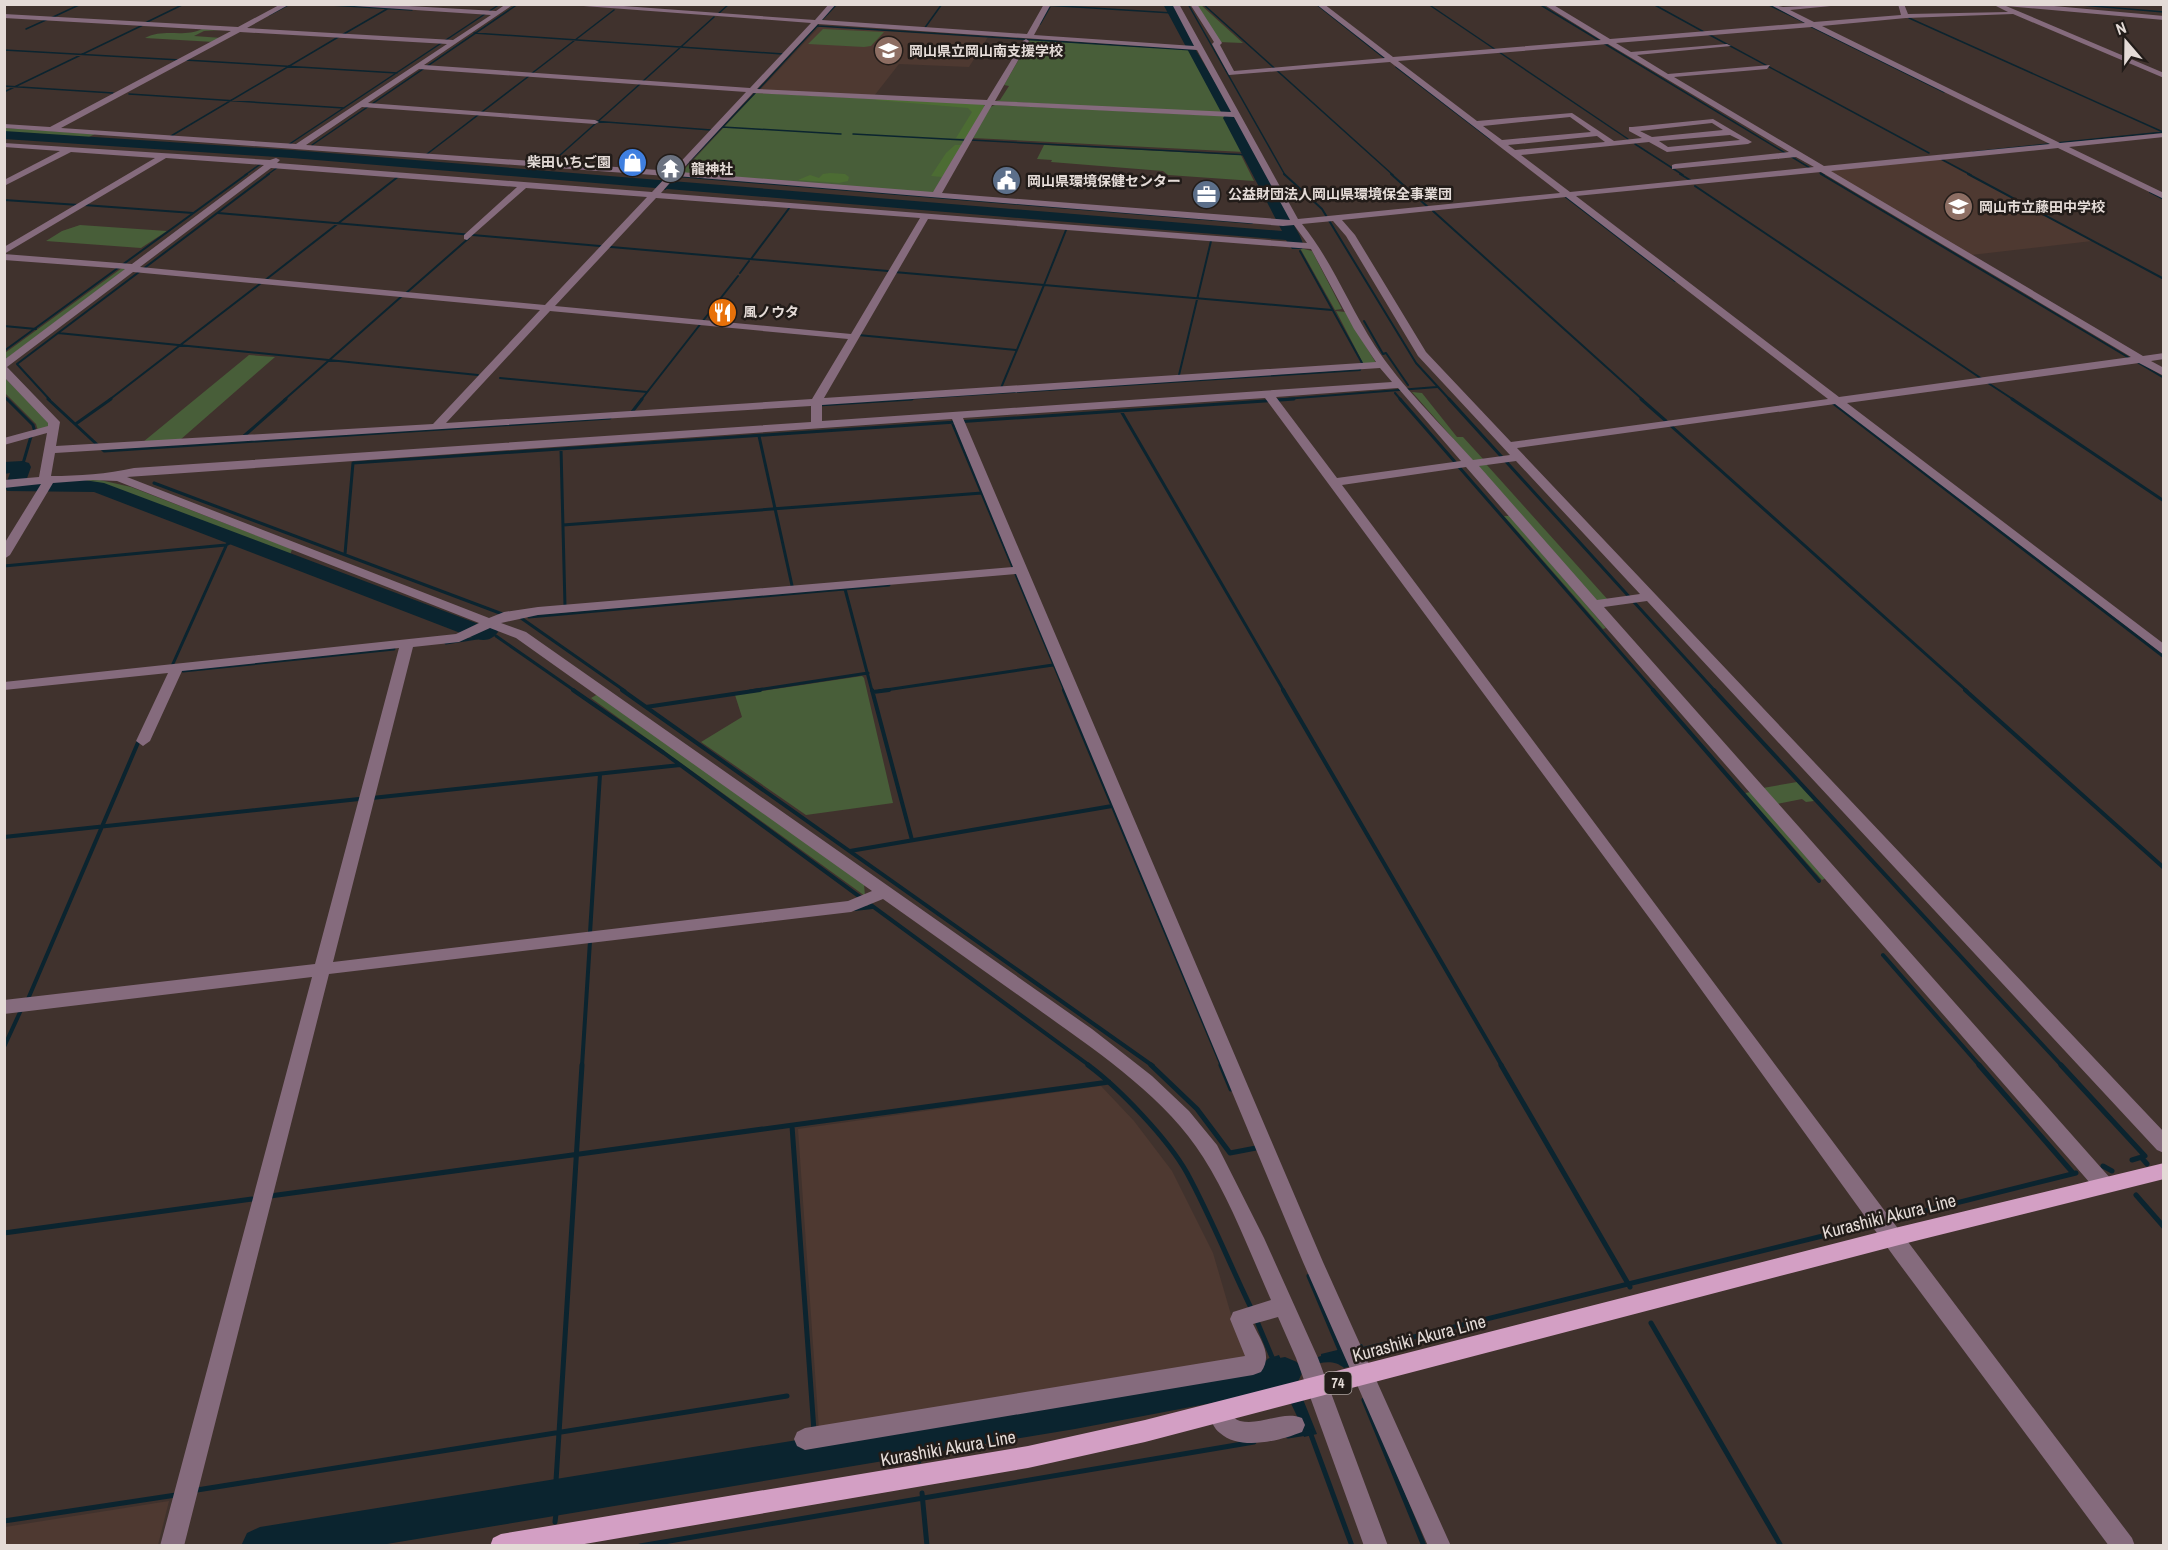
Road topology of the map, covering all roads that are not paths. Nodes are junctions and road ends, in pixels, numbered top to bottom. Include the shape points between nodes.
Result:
1 (287, 4) edge
2 (327, 4) edge
3 (512, 4) edge
4 (560, 4) edge
5 (833, 4) edge
6 (1175, 4) edge
7 (1193, 4) edge
8 (1318, 4) edge
9 (1546, 4) edge
10 (1772, 4) edge
11 (1848, 4) edge
12 (1900, 4) edge
13 (2004, 4) edge
14 (1047, 5) edge
15 (1995, 5) edge
16 (1782, 9) junction
17 (498, 13) junction
18 (2016, 14) junction
19 (4, 16) edge
20 (1907, 17) junction
21 (2163, 18) edge
22 (815, 23) junction
23 (1812, 24) junction
24 (240, 30) junction
25 (1028, 39) junction
26 (448, 41) junction
27 (1604, 42) junction
28 (1213, 45) junction
29 (1198, 46) junction
30 (1727, 46) dead end
31 (1628, 54) junction
32 (1389, 60) junction
33 (1739, 61) dead end
34 (423, 67) junction
35 (1767, 67) dead end
36 (1653, 68) junction
37 (2163, 75) edge
38 (1665, 76) junction
39 (753, 91) junction
40 (990, 103) junction
41 (367, 105) junction
42 (1236, 115) junction
43 (595, 122) dead end
44 (1474, 124) junction
45 (1585, 124) junction
46 (1574, 125) dead end
47 (4, 126) edge
48 (53, 129) junction
49 (1751, 130) junction
50 (2162, 131) edge
51 (1498, 132) dead end
52 (1731, 132) junction
53 (1487, 133) junction
54 (1598, 134) junction
55 (1649, 139) junction
56 (2051, 142) junction
57 (1499, 143) junction
58 (1612, 143) junction
59 (4, 145) edge
60 (290, 149) junction
61 (69, 150) junction
62 (1513, 153) junction
63 (1793, 155) junction
64 (165, 156) junction
65 (271, 164) junction
66 (1705, 164) junction
67 (1675, 167) dead end
68 (1819, 167) junction
69 (674, 174) junction
70 (1726, 178) junction
71 (4, 184) edge
72 (525, 184) junction
73 (660, 191) junction
74 (1566, 194) junction
75 (936, 195) junction
76 (2163, 196) edge
77 (925, 217) junction
78 (1332, 220) junction
79 (1290, 223) junction
80 (468, 236) dead end
81 (1314, 246) junction
82 (4, 251) edge
83 (4, 257) edge
84 (132, 268) junction
85 (549, 309) junction
86 (854, 337) junction
87 (2163, 356) edge
88 (2141, 359) junction
89 (4, 365) edge
90 (1383, 365) junction
91 (4, 370) edge
92 (2163, 373) edge
93 (1404, 389) junction
94 (1271, 398) junction
95 (1831, 400) junction
96 (818, 403) junction
97 (958, 420) junction
98 (440, 426) junction
99 (817, 426) junction
100 (55, 427) junction
101 (4, 442) edge
102 (50, 450) junction
103 (1509, 456) junction
104 (1470, 463) junction
105 (112, 477) junction
106 (47, 482) junction
107 (1338, 482) junction
108 (12, 483) edge
109 (4, 555) edge
110 (1016, 571) junction
111 (1637, 599) junction
112 (1593, 605) junction
113 (492, 623) junction
114 (407, 644) junction
115 (2163, 651) edge
116 (176, 670) junction
117 (4, 686) edge
118 (143, 741) dead end
119 (886, 891) junction
120 (321, 969) junction
121 (4, 1007) edge
122 (2163, 1145) edge
123 (2163, 1171) edge
124 (2104, 1185) junction
125 (1885, 1226) junction
126 (1284, 1306) junction
127 (1358, 1359) junction
128 (1312, 1371) junction
129 (1218, 1413) junction
130 (1293, 1425) dead end
131 (812, 1438) dead end
132 (172, 1545) edge
133 (501, 1545) edge
134 (1376, 1545) edge
135 (1440, 1545) edge
136 (2124, 1545) edge

1 - 24 street
2 - 17 street
3 - 17 street
4 - 22 street
5 - 22 street
6 - 29 street
7 - 28 street
8 - 32 street
9 - 27 street
10 - 16 street
11 - 16 street
12 - 20 street
13 - 21 street
14 - 25 street
15 - 18 street
16 - 23 street
17 - 26 street
18 - 20 street
18 - 37 street
19 - 24 street
20 - 23 street
22 - 25 street
22 - 39 street
23 - 27 street
23 - 56 street
24 - 26 street
24 - 48 street
25 - 29 street
25 - 40 street
26 - 34 street
27 - 31 street
27 - 32 street
28 - 29 street
28 - 32 street via 1232,73
29 - 42 street
30 - 31 street
31 - 36 street
32 - 44 street
33 - 36 street
34 - 39 street
34 - 41 street
35 - 38 street
36 - 38 street
38 - 49 street
39 - 40 street
39 - 69 street
40 - 42 street
40 - 75 street
41 - 43 street
41 - 60 street
42 - 79 street
44 - 45 street via 1572,115
44 - 53 street
45 - 46 street
45 - 54 street
47 - 48 street
48 - 60 street
49 - 52 street
49 - 63 street
50 - 56 street
51 - 53 street
52 - 55 street
52 - 55 street via 1713,121 1632,129
52 - 55 street via 1748,142 1667,150
53 - 57 street
54 - 57 street
54 - 58 street
55 - 58 street
56 - 68 street
56 - 68 street
56 - 76 street
57 - 62 street
58 - 62 street
59 - 61 street
60 - 65 street
60 - 69 street
61 - 64 street
61 - 71 street
62 - 74 street
63 - 66 street
63 - 68 street
64 - 65 street
64 - 82 street
65 - 72 street
65 - 84 street
66 - 67 street
66 - 70 street
68 - 70 street
68 - 88 street
69 - 73 street
69 - 75 street
70 - 74 street
72 - 73 street
72 - 80 street
73 - 77 street
73 - 85 street
74 - 78 street
74 - 95 street
75 - 79 street
77 - 81 street
77 - 86 street
78 - 79 street
78 - 103 street via 1347,230 1422,354
79 - 81 street
81 - 90 street via 1365,341
83 - 84 street
84 - 85 street
84 - 89 street
85 - 86 street
85 - 98 street
86 - 96 street
87 - 88 street
88 - 92 street
88 - 95 street
90 - 93 street
90 - 96 street
91 - 100 street via 52,417
93 - 94 street
93 - 104 street
94 - 97 street
94 - 107 street
95 - 103 street via 1514,445
95 - 115 street
96 - 98 street
96 - 99 street
97 - 99 street
97 - 110 street
98 - 102 street
99 - 105 street via 145,471
100 - 101 street
100 - 102 street
102 - 106 street
103 - 104 street
103 - 111 street
104 - 107 street
104 - 112 street
105 - 106 street
105 - 113 street
106 - 108 street
106 - 109 street
107 - 125 street
110 - 113 street
110 - 127 street
111 - 112 street
111 - 122 street
112 - 124 street
113 - 114 street via 459,638
113 - 119 street via 538,645
114 - 116 street
114 - 120 street
116 - 117 street
116 - 118 street
119 - 120 street via 865,902
119 - 126 street via 1086,1034 1182,1116 1210,1150 1224,1175
120 - 121 street
120 - 132 street
123 - 124 main road, Kurashiki Akura Line / 74
124 - 125 main road, Kurashiki Akura Line / 74
125 - 127 main road, Kurashiki Akura Line / 74
125 - 136 street
126 - 128 street
126 - 131 street via 1240,1319 1256,1353 1253,1365
127 - 128 main road, Kurashiki Akura Line / 74
127 - 135 street
128 - 129 main road, Kurashiki Akura Line / 74
128 - 134 street
129 - 130 street via 1236,1431 1258,1432
129 - 133 main road, Kurashiki Akura Line / 74 via 1028,1457

